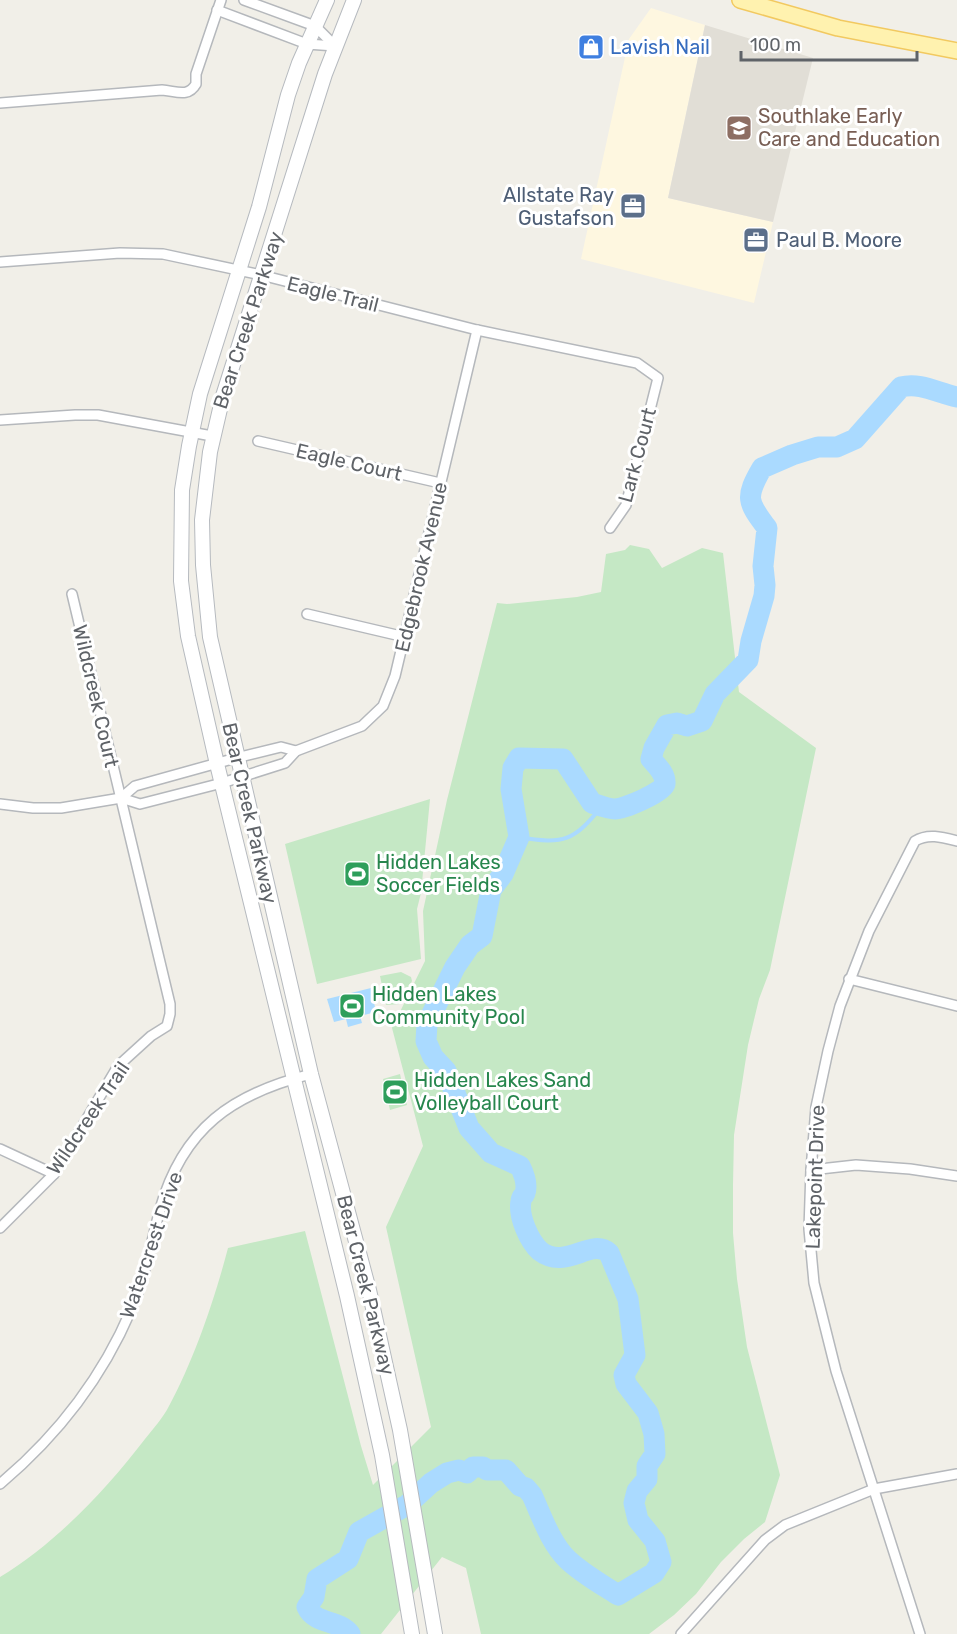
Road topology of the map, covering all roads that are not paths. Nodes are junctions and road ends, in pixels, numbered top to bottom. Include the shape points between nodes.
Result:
1 (221, 0) edge
2 (244, 0) edge
3 (327, 0) edge
4 (354, 0) edge
5 (740, 0) edge
6 (217, 10) junction
7 (315, 26) junction
8 (307, 44) junction
9 (335, 46) junction
10 (957, 51) edge
11 (0, 103) edge
12 (0, 262) edge
13 (239, 272) junction
14 (261, 275) junction
15 (477, 330) junction
16 (658, 378) joint
17 (0, 420) edge
18 (192, 432) junction
19 (212, 436) junction
20 (258, 441) dead end
21 (440, 483) junction
22 (610, 528) dead end
23 (72, 594) dead end
24 (307, 614) dead end
25 (405, 637) junction
26 (296, 751) junction
27 (236, 758) junction
28 (217, 764) junction
29 (241, 777) junction
30 (222, 783) junction
31 (121, 798) junction
32 (0, 804) edge
33 (957, 841) edge
34 (849, 979) junction
35 (957, 1006) edge
36 (310, 1074) junction
37 (294, 1078) junction
38 (0, 1149) edge
39 (811, 1170) junction
40 (54, 1174) junction
41 (957, 1176) edge
42 (0, 1228) edge
43 (957, 1474) edge
44 (0, 1484) edge
45 (874, 1489) junction
46 (412, 1632) edge
47 (684, 1633) edge
48 (435, 1634) edge
49 (920, 1634) edge

1 - 6 street
2 - 7 street
3 - 7 main road, Bear Creek Parkway
4 - 9 main road, Bear Creek Parkway
5 - 10 main road via 838,28
6 - 8 street
6 - 11 street via 196,84 188,92 162,90
7 - 8 main road, Bear Creek Parkway
7 - 9 street
8 - 9 street
8 - 13 main road, Bear Creek Parkway via 288,95
9 - 14 main road, Bear Creek Parkway
12 - 13 street, Eagle Trail via 142,252
13 - 14 street, Eagle Trail
13 - 18 main road, Bear Creek Parkway
14 - 15 street, Eagle Trail
14 - 19 main road, Bear Creek Parkway
15 - 16 street, Eagle Trail via 637,363
15 - 21 street, Edgebrook Avenue
16 - 22 street, Lark Court via 626,505
17 - 18 street via 98,415
18 - 19 street
18 - 28 main road, Bear Creek Parkway via 182,490 181,581 188,636
19 - 27 main road, Bear Creek Parkway via 202,520 204,575 210,637
20 - 21 street, Eagle Court
21 - 25 street, Edgebrook Avenue
23 - 31 street, Wildcreek Court
24 - 25 street
25 - 26 street, Edgebrook Avenue via 383,706 362,726
26 - 27 street, Edgebrook Avenue via 281,747
26 - 29 street, Edgebrook Avenue via 285,763
27 - 28 street, Edgebrook Avenue
27 - 29 main road, Bear Creek Parkway
28 - 30 main road, Bear Creek Parkway
28 - 31 street, Edgebrook Avenue via 135,786
29 - 30 street, Edgebrook Avenue
29 - 36 main road, Bear Creek Parkway
30 - 31 street, Edgebrook Avenue via 140,804
30 - 37 main road, Bear Creek Parkway
31 - 32 street, Edgebrook Avenue via 61,808
31 - 40 street, Wildcreek Trail via 170,1014 166,1026 118,1066
33 - 34 street, Lakepoint Drive via 924,836 915,842
34 - 35 street
34 - 39 street, Lakepoint Drive via 816,1107
36 - 37 street, Watercrest Drive
36 - 48 main road, Bear Creek Parkway via 369,1290 400,1430
37 - 44 street, Watercrest Drive via 266,1086 234,1103 196,1139 169,1183 138,1292 113,1349 77,1405
37 - 46 main road, Bear Creek Parkway via 382,1455
38 - 40 street
39 - 41 street via 856,1165
39 - 45 street, Lakepoint Drive via 814,1283 836,1371
40 - 42 street, Wildcreek Trail
43 - 45 street
45 - 47 street via 778,1530
45 - 49 street, Lakepoint Drive

